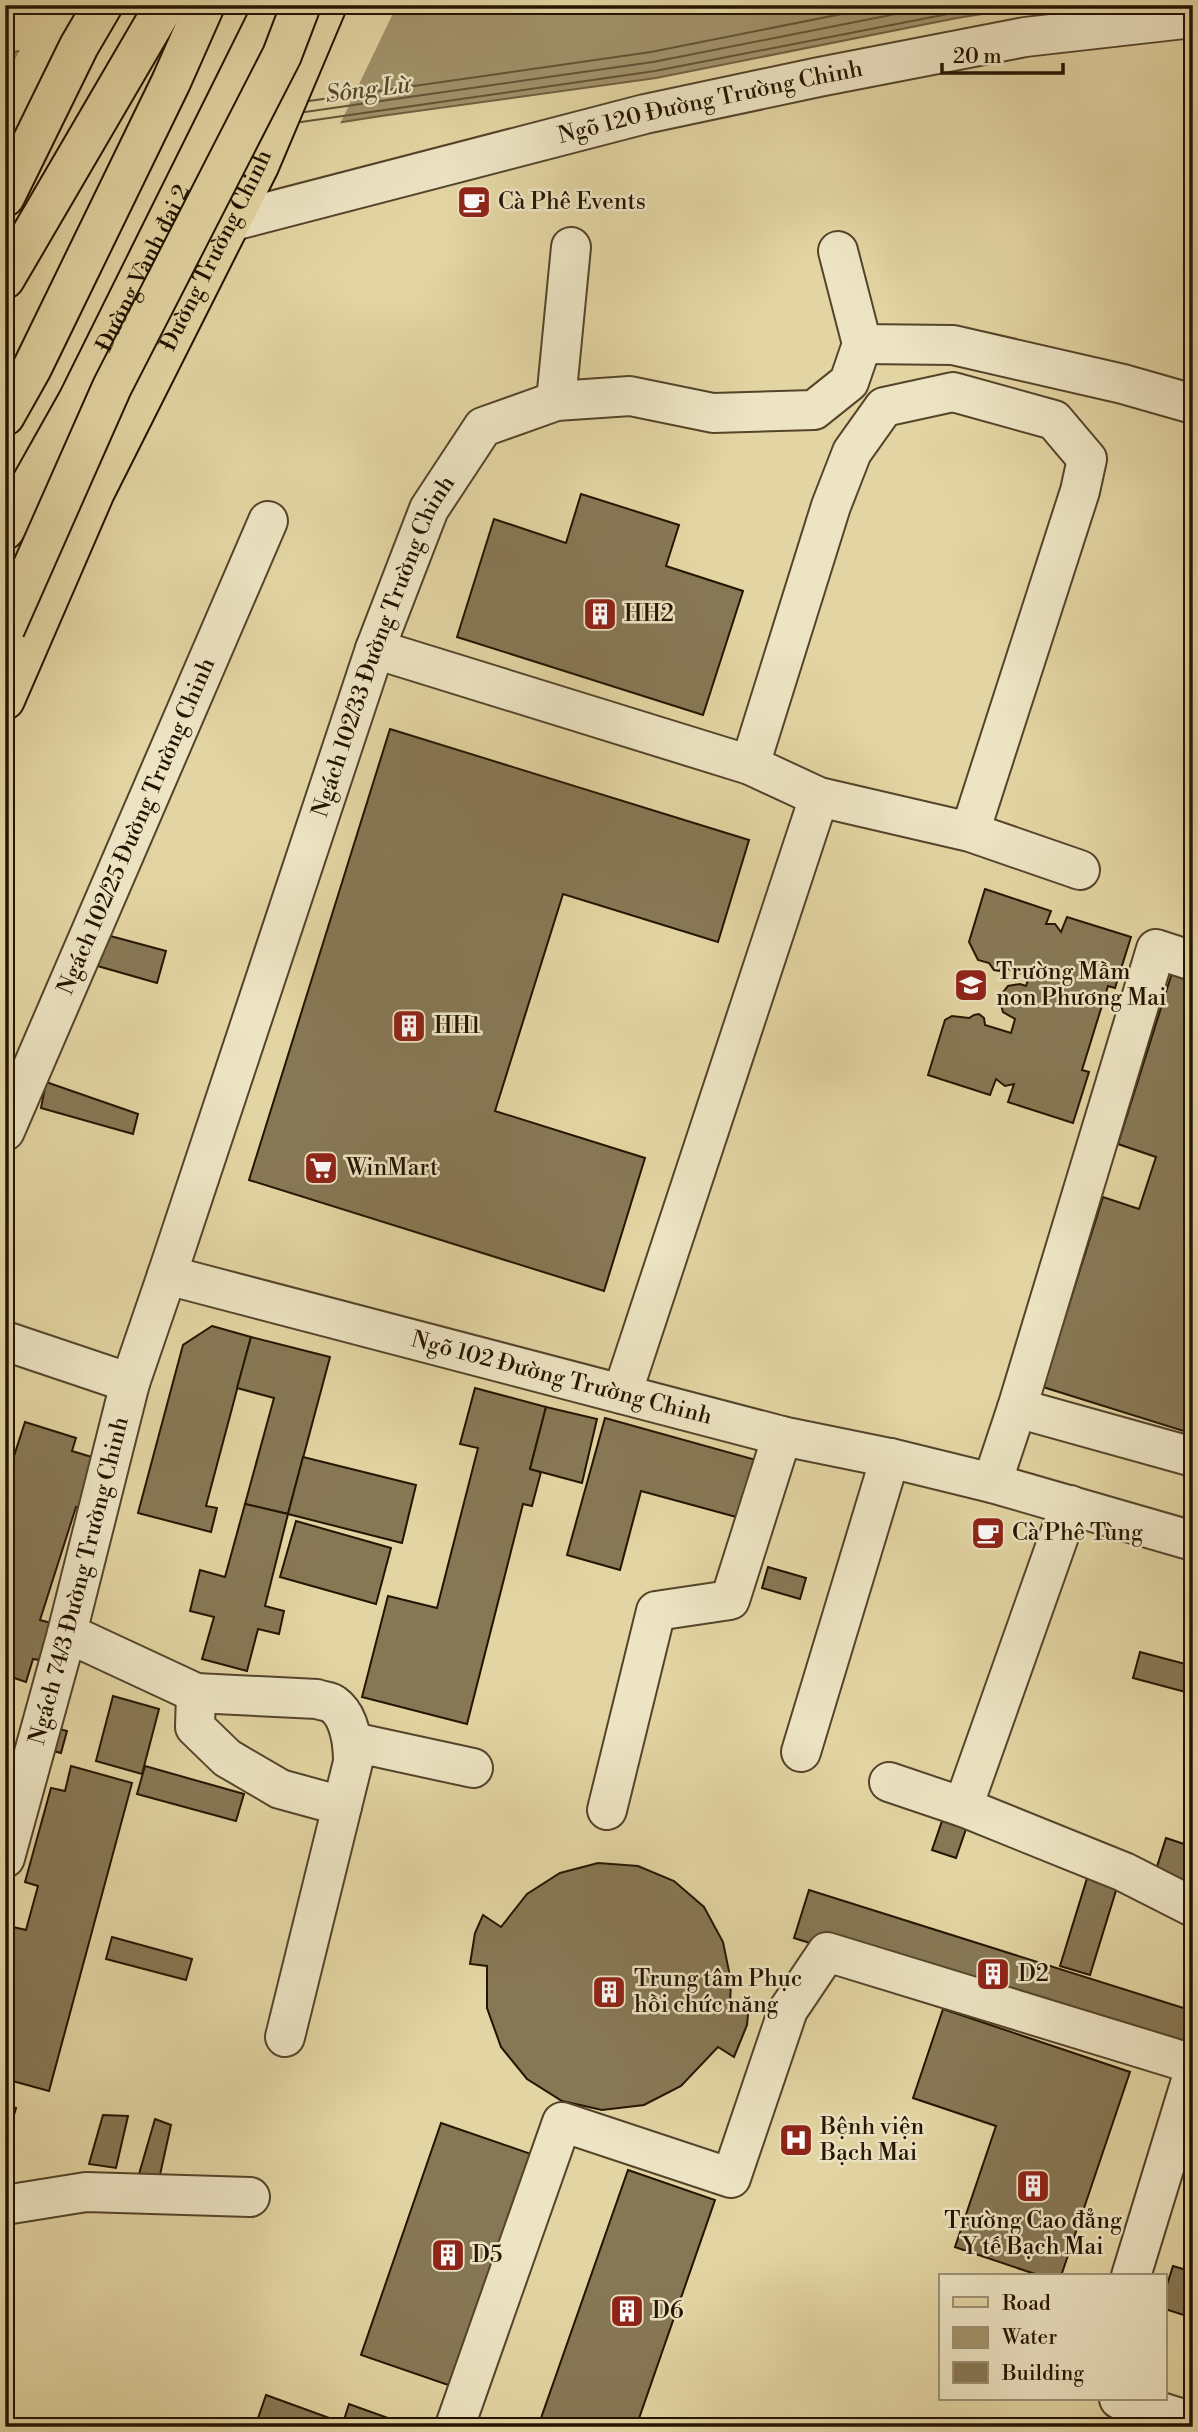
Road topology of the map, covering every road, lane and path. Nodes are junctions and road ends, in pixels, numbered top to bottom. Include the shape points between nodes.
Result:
1 (103, 5) edge
2 (165, 5) edge
3 (205, 5) edge
4 (274, 5) edge
5 (301, 5) edge
6 (327, 5) edge
7 (1193, 18) edge
8 (5, 197) edge
9 (233, 221) junction
10 (570, 247) dead end
11 (838, 251) dead end
12 (5, 279) edge
13 (862, 344) junction
14 (556, 401) junction
15 (1193, 404) edge
16 (5, 416) edge
17 (95, 492) junction
18 (268, 521) dead end
19 (5, 530) edge
20 (5, 614) edge
21 (5, 629) edge
22 (375, 649) junction
23 (5, 700) edge
24 (750, 765) junction
25 (819, 797) junction
26 (970, 832) junction
27 (1080, 870) dead end
28 (1193, 961) edge
29 (5, 1131) edge
30 (167, 1275) junction
31 (5, 1341) edge
32 (130, 1383) junction
33 (622, 1394) junction
34 (1017, 1408) junction
35 (782, 1436) junction
36 (1193, 1457) edge
37 (890, 1458) junction
38 (992, 1483) junction
39 (1070, 1505) junction
40 (1193, 1541) edge
41 (67, 1633) junction
42 (196, 1693) junction
43 (353, 1742) junction
44 (801, 1752) dead end
45 (473, 1768) dead end
46 (889, 1783) dead end
47 (342, 1806) junction
48 (963, 1807) junction
49 (607, 1811) dead end
50 (5, 1858) edge
51 (1193, 1907) edge
52 (285, 2037) dead end
53 (1193, 2064) edge
54 (1193, 2074) edge
55 (250, 2197) dead end
56 (5, 2205) edge
57 (1132, 2274) edge
58 (1122, 2400) edge
59 (1193, 2422) edge
60 (456, 2423) dead end

1 - 8 main road
2 - 12 main road
3 - 16 main road
4 - 19 main road, Đường Vành đai 2 via 78,400
5 - 21 main road, bridge via 282,55 112,387
6 - 9 main road, Đường Trường Chinh
7 - 9 street, Ngõ 120 Đường Trường Chinh via 1025,37 819,77 645,114
9 - 17 main road, Đường Trường Chinh
10 - 14 street
11 - 13 street
13 - 14 street, Ngách 102/33 Đường Trường Chinh via 849,382 814,411 713,412 630,396
13 - 15 street via 953,345
14 - 22 street, Ngách 102/33 Đường Trường Chinh via 483,427 429,509
17 - 20 main road, Đường Trường Chinh
17 - 23 main road, Đường Trường Chinh
18 - 29 street, Ngách 102/25 Đường Trường Chinh
22 - 24 street
22 - 30 street, Ngách 102/33 Đường Trường Chinh
24 - 25 street
24 - 26 street via 831,506 852,452 884,407 953,392 1054,420 1087,459
25 - 26 street
25 - 33 street
26 - 27 street
28 - 34 street via 1156,950
30 - 32 street
30 - 33 street, Ngõ 102 Đường Trường Chinh
31 - 32 street
32 - 41 street, Ngách 74/3 Đường Trường Chinh
33 - 35 street, Ngõ 102 Đường Trường Chinh
34 - 36 street
34 - 38 street
35 - 37 street, Ngõ 102 Đường Trường Chinh
35 - 49 street via 730,1601 656,1611
37 - 38 street, Ngõ 102 Đường Trường Chinh
37 - 44 street
38 - 39 street, Ngõ 102 Đường Trường Chinh
39 - 40 street, Ngõ 102 Đường Trường Chinh
39 - 48 street
41 - 42 street
41 - 50 street, Ngách 74/3 Đường Trường Chinh
42 - 43 street via 317,1699 333,1704
42 - 47 street via 195,1727 227,1758 280,1789
43 - 45 street
43 - 47 street
46 - 48 street
47 - 52 street
48 - 51 street via 1124,1871
53 - 60 street via 827,1952 788,2010 731,2178 562,2122
54 - 57 street
55 - 56 street via 86,2192
58 - 59 street

